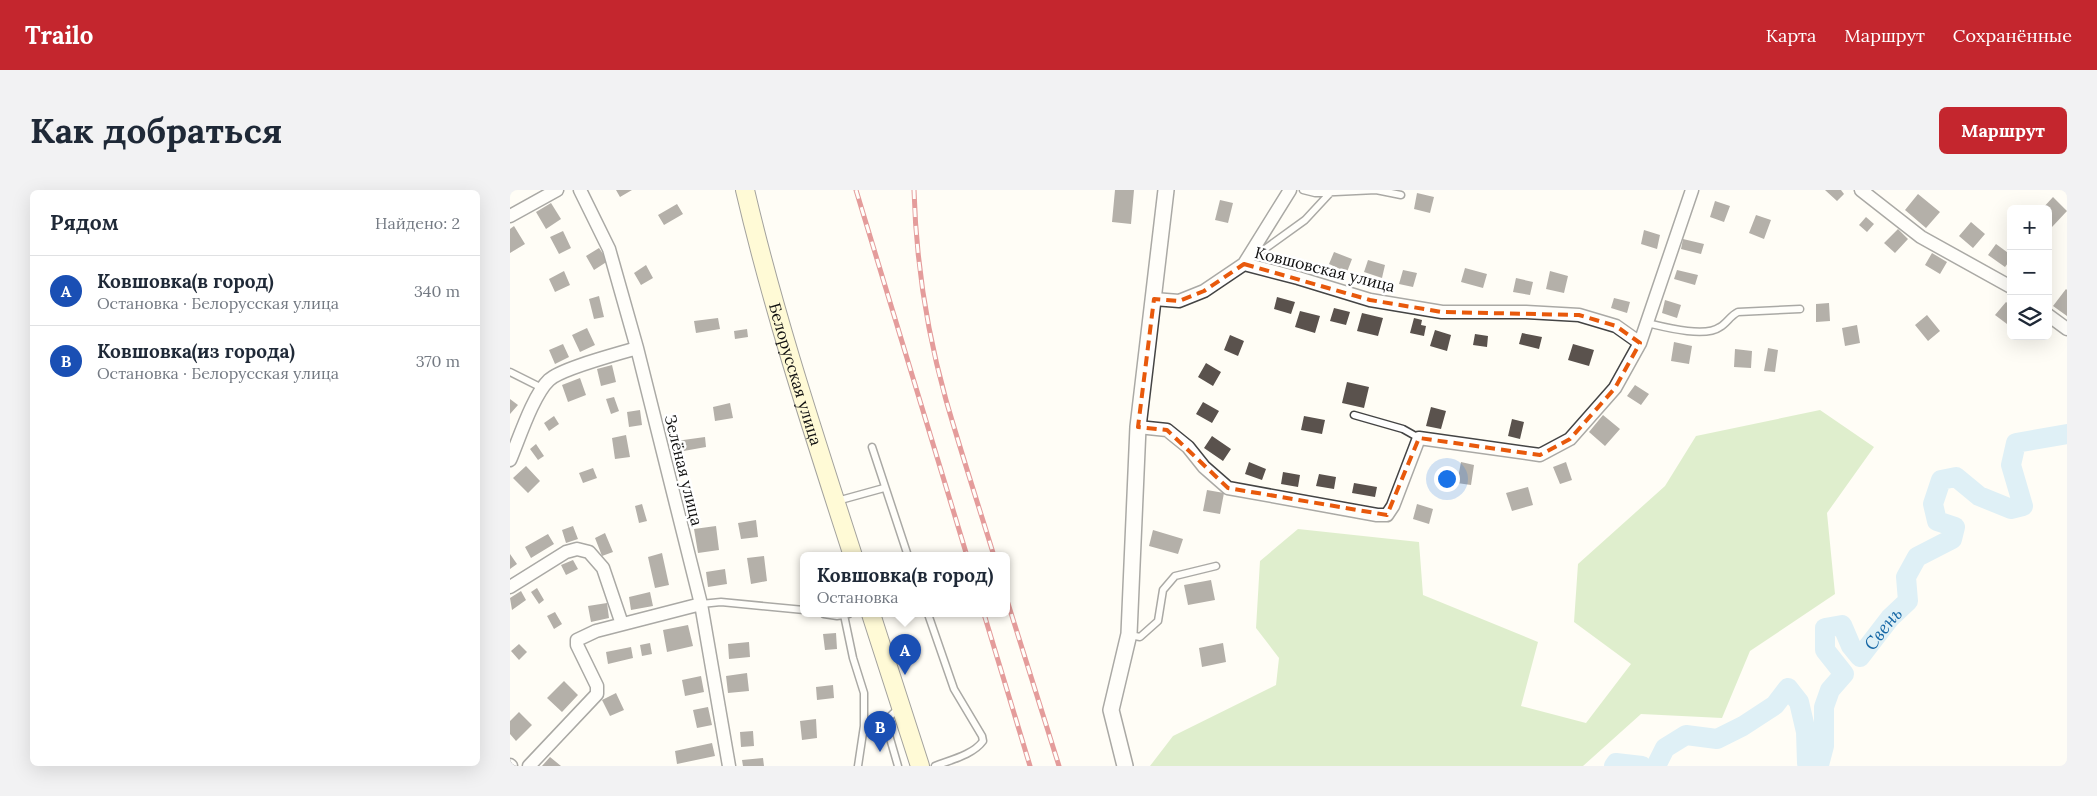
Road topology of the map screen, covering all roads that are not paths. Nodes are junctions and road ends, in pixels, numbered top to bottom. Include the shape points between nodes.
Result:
1 (557, 190) edge
2 (580, 190) edge
3 (745, 190) edge
4 (1166, 190) edge
5 (1290, 190) edge
6 (1303, 190) edge
7 (1692, 190) edge
8 (1861, 190) edge
9 (1331, 192) junction
10 (1401, 195) dead end
11 (510, 216) edge
12 (1244, 264) junction
13 (2007, 285) edge
14 (1154, 299) junction
15 (1800, 310) dead end
16 (2052, 318) edge
17 (1647, 323) junction
18 (2067, 329) edge
19 (1640, 343) junction
20 (637, 348) junction
21 (510, 372) edge
22 (543, 388) junction
23 (1354, 415) dead end
24 (1138, 427) junction
25 (1419, 438) junction
26 (872, 447) dead end
27 (510, 460) edge
28 (884, 488) junction
29 (835, 501) junction
30 (852, 552) edge
31 (907, 552) edge
32 (1216, 566) dead end
33 (510, 587) edge
34 (701, 604) junction
35 (800, 610) edge
36 (846, 617) edge
37 (872, 617) edge
38 (929, 617) edge
39 (622, 624) junction
40 (1129, 634) junction
41 (901, 706) junction
42 (529, 766) edge
43 (729, 766) edge
44 (858, 766) edge
45 (898, 766) edge
46 (920, 766) edge
47 (935, 766) edge
48 (1125, 766) edge

1 - 11 street
2 - 20 street, Зелёная улица via 609,249
3 - 29 main road, Белорусская улица via 784,341
4 - 14 street
5 - 12 street
6 - 9 lane
7 - 17 street
8 - 13 street via 1921,237
9 - 10 lane via 1376,190
9 - 12 lane via 1305,220
12 - 14 street, Ковшовская улица via 1204,291 1179,301
12 - 19 street, Ковшовская улица via 1370,300 1442,312 1578,316 1616,326
14 - 24 street
15 - 17 lane via 1738,312 1720,328 1708,332
16 - 18 street
17 - 19 street
19 - 25 street via 1615,388 1570,439 1540,455
20 - 22 street via 583,364 550,379
20 - 34 street, Зелёная улица
21 - 22 lane
22 - 27 street
23 - 25 lane via 1403,429
24 - 25 street via 1167,430 1228,488 1377,515 1387,515 1393,506
24 - 40 street
26 - 28 lane
28 - 29 lane
28 - 31 lane
29 - 30 main road, Белорусская улица
32 - 40 lane via 1174,576 1163,590 1158,621 1140,637
33 - 39 street via 566,552 577,549 589,552 603,568
34 - 35 lane via 720,602
34 - 39 street
34 - 43 street, Зелёная улица
36 - 44 lane via 853,658 864,693 864,726
37 - 41 main road
38 - 47 lane via 954,689 982,736 979,747
39 - 42 street via 577,640 597,686 597,694
40 - 48 street via 1111,710
41 - 45 lane via 885,720
41 - 46 main road

